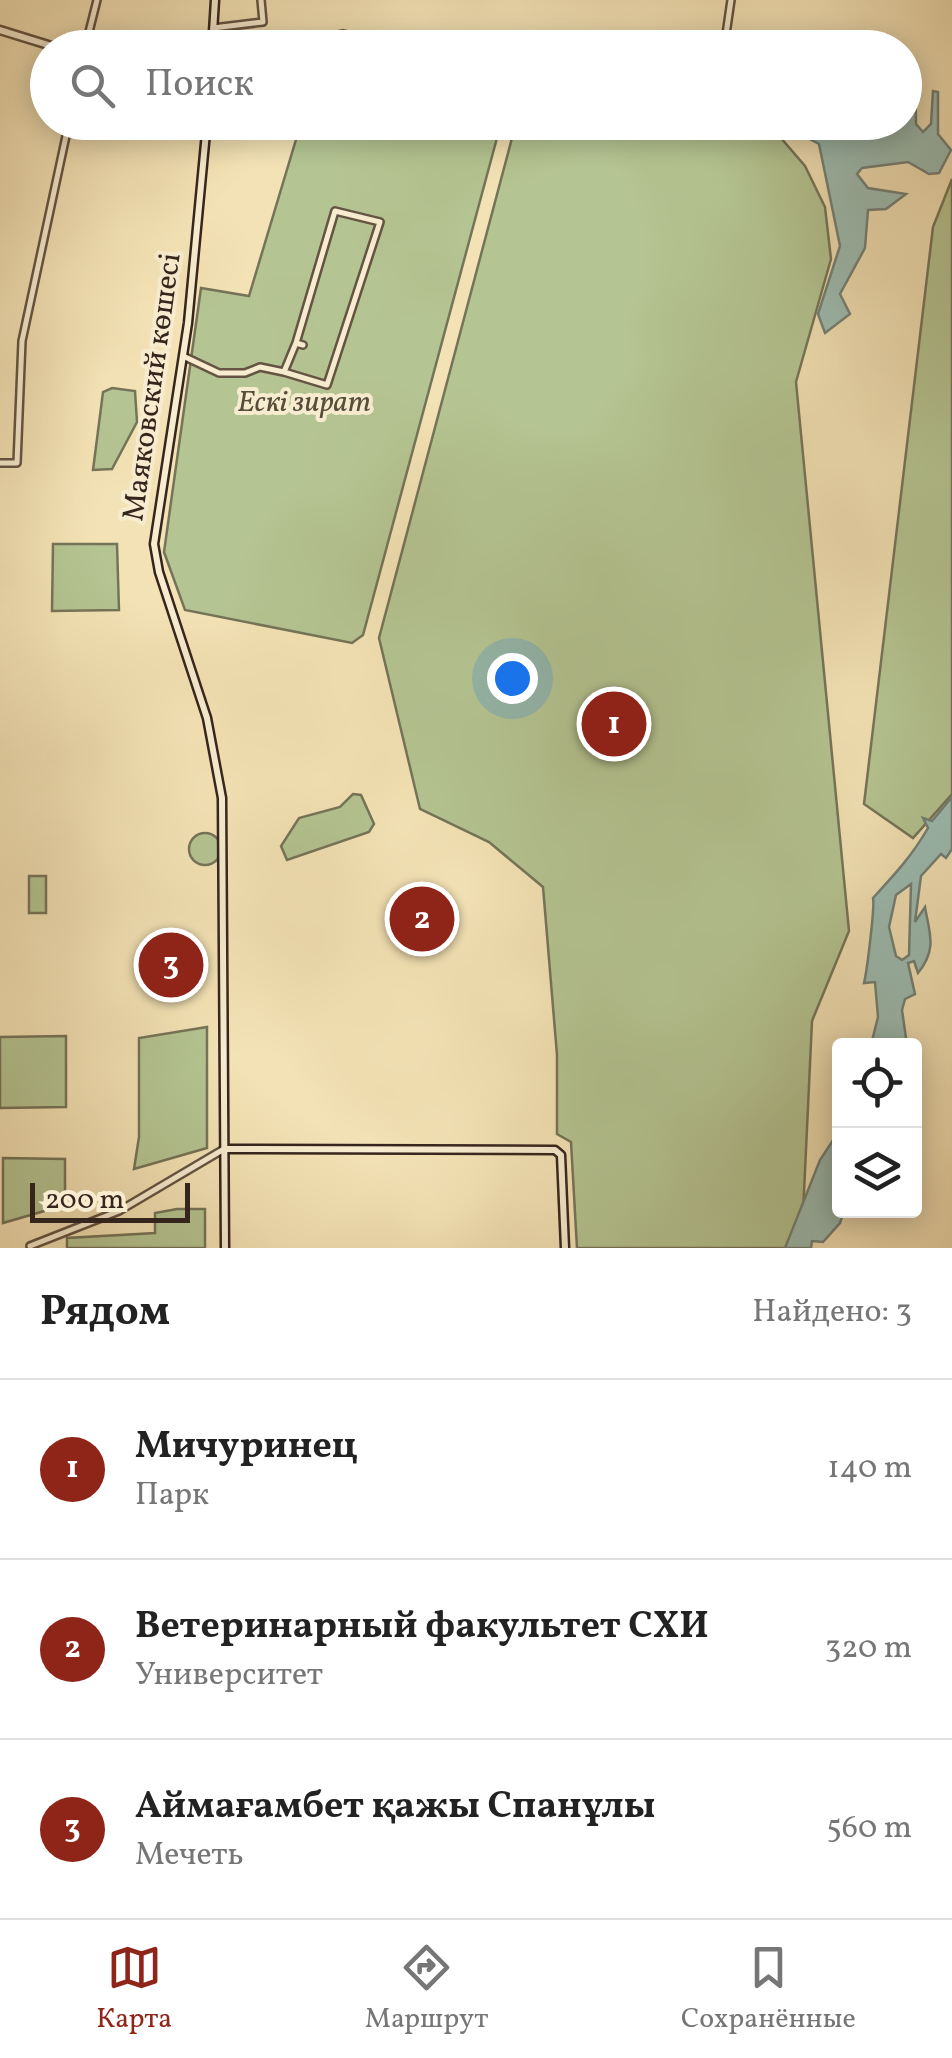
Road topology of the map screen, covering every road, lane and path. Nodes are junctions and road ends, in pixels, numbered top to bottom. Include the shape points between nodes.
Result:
1 (96, 0) edge
2 (216, 0) edge
3 (261, 0) edge
4 (731, 0) edge
5 (214, 28) joint
6 (89, 30) edge
7 (727, 30) edge
8 (1, 31) edge
9 (30, 40) edge
10 (65, 140) edge
11 (204, 140) edge
12 (183, 356) junction
13 (284, 372) junction
14 (0, 463) edge
15 (224, 1149) junction
16 (30, 1246) edge
17 (225, 1248) edge
18 (565, 1248) edge

1 - 6 street
2 - 5 main road
3 - 5 street via 263,22
4 - 7 street
8 - 9 main road
10 - 14 street via 22,341 17,463
11 - 12 main road, Маяковский көшесі
12 - 13 street via 219,373 260,367
12 - 15 main road, Маяковский көшесі via 154,544 218,757
13 - 13 street via 299,344 335,211 380,222 327,385
15 - 16 street via 119,1210
15 - 17 main road, Маяковский көшесі
15 - 18 main road via 547,1148 561,1155

